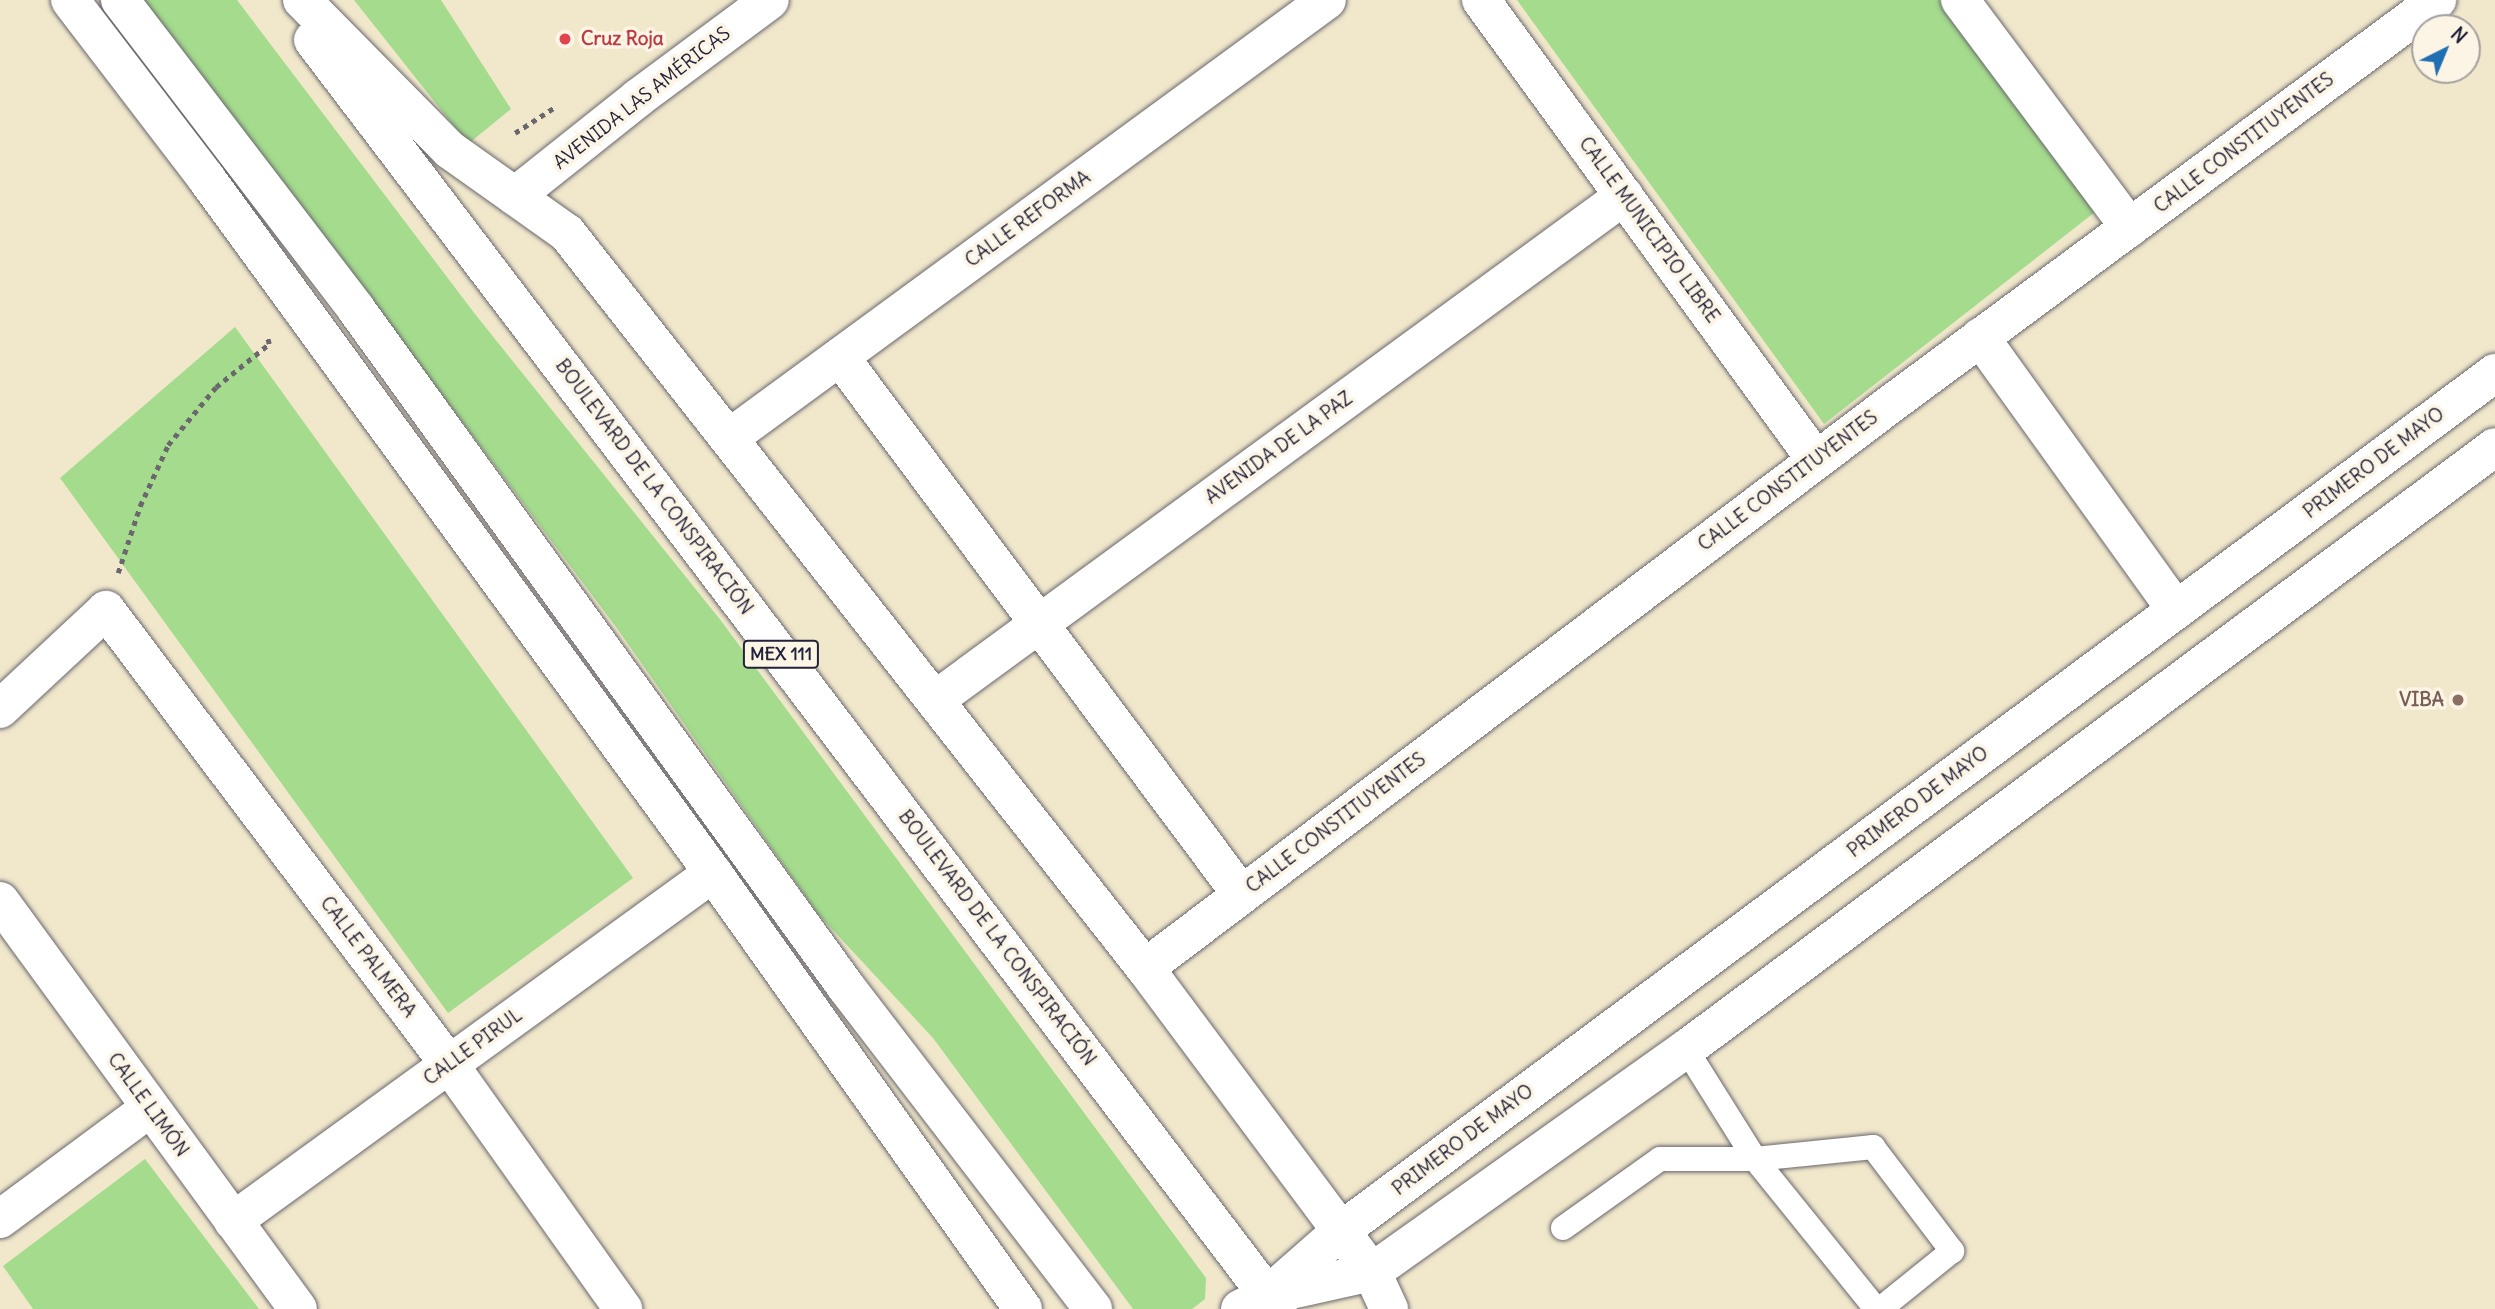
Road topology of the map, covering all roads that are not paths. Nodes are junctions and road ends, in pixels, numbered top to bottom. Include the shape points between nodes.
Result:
1 (70, 0) edge
2 (120, 0) edge
3 (282, 0) edge
4 (302, 0) edge
5 (770, 0) edge
6 (1326, 0) edge
7 (1481, 0) edge
8 (1960, 0) edge
9 (2437, 0) edge
10 (1624, 195) junction
11 (515, 196) junction
12 (2130, 228) junction
13 (1980, 337) junction
14 (840, 357) junction
15 (2495, 373) edge
16 (729, 438) junction
17 (2495, 447) edge
18 (1816, 460) junction
19 (2176, 610) junction
20 (1038, 625) junction
21 (935, 700) junction
22 (0, 709) edge
23 (713, 873) junction
24 (1241, 894) junction
25 (0, 901) edge
26 (1144, 968) junction
27 (1686, 1049) junction
28 (449, 1064) junction
29 (150, 1108) junction
30 (1755, 1159) junction
31 (0, 1219) edge
32 (233, 1221) junction
33 (1563, 1228) dead end
34 (1342, 1230) junction
35 (1372, 1272) junction
36 (1262, 1304) edge
37 (298, 1309) edge
38 (624, 1309) edge
39 (1023, 1309) edge
40 (1093, 1309) edge
41 (1389, 1309) edge
42 (1878, 1309) edge

1 - 23 street via 190,157
2 - 40 street via 356,309 846,987
3 - 36 street, BOULEVARD DE LA CONSPIRACIÓN / MEX 111
4 - 11 street via 450,150
5 - 11 street, AVENIDA LAS AMÉRICAS
6 - 14 street, CALLE REFORMA
7 - 10 street, CALLE MUNICIPIO LIBRE
8 - 12 street
9 - 12 street, CALLE CONSTITUYENTES
10 - 18 street, CALLE MUNICIPIO LIBRE
10 - 20 street, AVENIDA DE LA PAZ
11 - 16 street via 567,233
12 - 13 street, CALLE CONSTITUYENTES
13 - 18 street, CALLE CONSTITUYENTES
13 - 19 street
14 - 16 street, CALLE REFORMA
14 - 20 street
15 - 19 street, PRIMERO DE MAYO
16 - 21 street
17 - 27 street
18 - 24 street, CALLE CONSTITUYENTES
19 - 34 street, PRIMERO DE MAYO
20 - 21 street, AVENIDA DE LA PAZ
20 - 24 street
21 - 26 street
22 - 28 street, CALLE PALMERA via 106,610
23 - 28 street, CALLE PIRUL
23 - 39 street
24 - 26 street, CALLE CONSTITUYENTES
25 - 29 street, CALLE LIMÓN
26 - 34 street
27 - 30 lane
27 - 35 street
28 - 32 street, CALLE PIRUL
28 - 38 street, CALLE PALMERA
29 - 31 street
29 - 32 street, CALLE LIMÓN
30 - 33 lane via 1660,1159
30 - 42 lane
30 - 42 lane via 1873,1147 1952,1251
32 - 37 street, CALLE LIMÓN
34 - 35 street
34 - 36 street, PRIMERO DE MAYO
35 - 36 street
35 - 41 street

